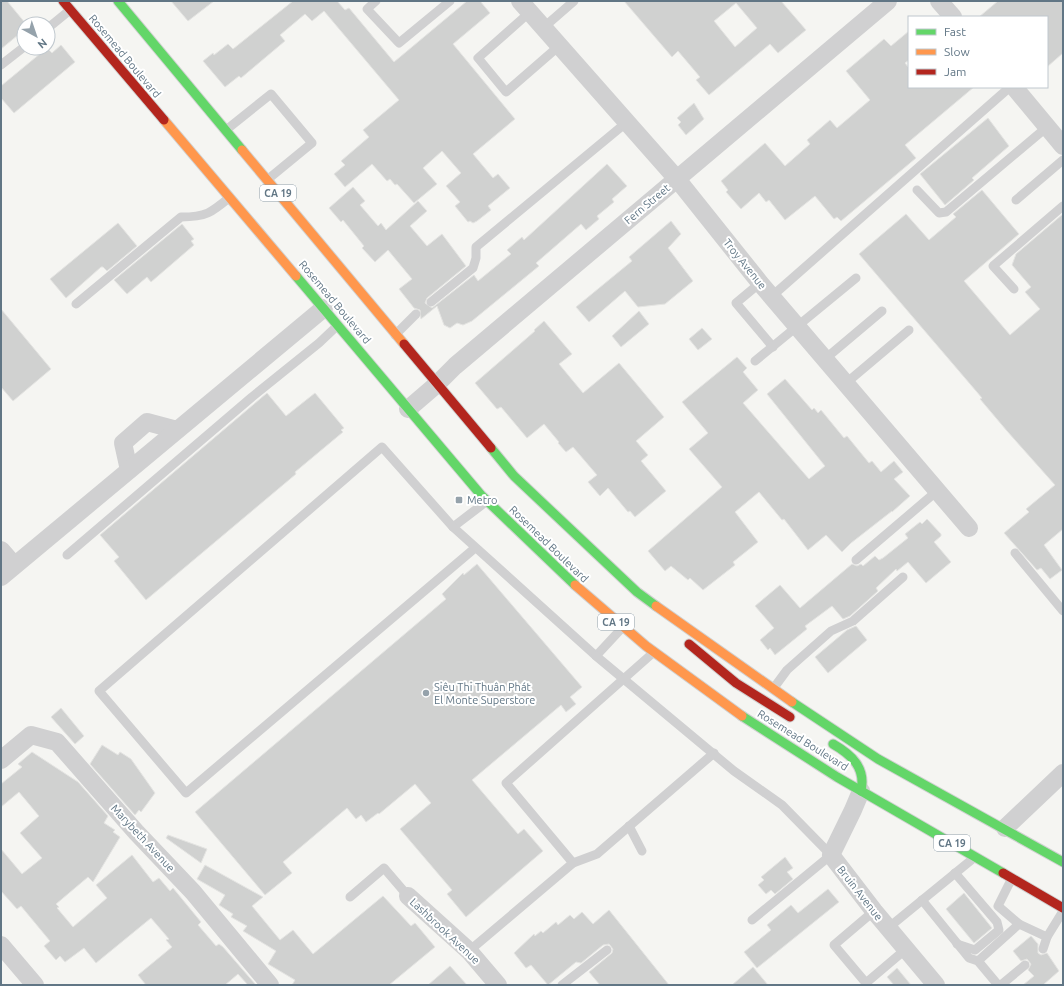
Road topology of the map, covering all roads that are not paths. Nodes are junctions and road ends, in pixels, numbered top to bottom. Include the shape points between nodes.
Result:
1 (63, 1) edge
2 (118, 1) edge
3 (376, 1) edge
4 (450, 1) edge
5 (574, 1) edge
6 (888, 1) edge
7 (939, 1) edge
8 (525, 7) edge
9 (70, 10) junction
10 (952, 16) edge
11 (56, 21) edge
12 (543, 28) junction
13 (559, 46) junction
14 (16, 54) edge
15 (1, 66) edge
16 (1009, 88) edge
17 (1015, 88) edge
18 (627, 122) junction
19 (1047, 127) junction
20 (226, 130) junction
21 (1063, 146) edge
22 (1063, 160) edge
23 (677, 179) junction
24 (267, 180) junction
25 (917, 190) dead end
26 (230, 197) junction
27 (1016, 200) dead end
28 (1063, 206) edge
29 (856, 278) dead end
30 (760, 284) junction
31 (1014, 289) dead end
32 (771, 297) junction
33 (431, 302) dead end
34 (76, 304) dead end
35 (324, 308) junction
36 (882, 311) dead end
37 (416, 314) dead end
38 (338, 325) junction
39 (797, 327) junction
40 (909, 330) dead end
41 (395, 335) junction
42 (773, 347) junction
43 (825, 359) junction
44 (755, 361) dead end
45 (845, 384) junction
46 (436, 385) junction
47 (408, 409) junction
48 (177, 430) junction
49 (129, 470) junction
50 (937, 491) junction
51 (487, 501) junction
52 (453, 526) junction
53 (969, 528) dead end
54 (475, 548) junction
55 (1, 550) edge
56 (1015, 553) dead end
57 (67, 555) dead end
58 (856, 560) dead end
59 (8, 571) edge
60 (903, 577) dead end
61 (1063, 611) edge
62 (670, 616) junction
63 (622, 628) junction
64 (654, 652) junction
65 (596, 656) junction
66 (623, 680) junction
67 (773, 688) junction
68 (797, 721) dead end
69 (823, 738) dead end
70 (714, 753) junction
71 (1, 760) edge
72 (1063, 773) edge
73 (895, 780) dead end
74 (867, 787) junction
75 (919, 793) dead end
76 (629, 826) junction
77 (996, 829) junction
78 (642, 851) dead end
79 (831, 855) junction
80 (976, 857) junction
81 (1063, 862) edge
82 (573, 863) junction
83 (955, 873) junction
84 (1012, 878) junction
85 (408, 896) joint
86 (350, 897) dead end
87 (922, 900) junction
88 (1063, 909) edge
89 (874, 911) junction
90 (752, 920) dead end
91 (1019, 924) junction
92 (888, 928) junction
93 (1047, 937) junction
94 (957, 944) junction
95 (1, 945) edge
96 (906, 949) junction
97 (1043, 949) dead end
98 (607, 950) dead end
99 (469, 951) junction
100 (978, 961) junction
101 (1025, 966) dead end
102 (35, 985) edge
103 (270, 985) edge
104 (498, 985) edge
105 (562, 985) edge
106 (936, 985) edge
107 (999, 985) edge

1 - 9 main road, Rosemead Boulevard / CA 19
2 - 20 main road, CA 19
3 - 4 lane via 367,9 399,43
5 - 12 lane
6 - 23 street, Fern Street
7 - 10 street
8 - 12 street, Troy Avenue
8 - 13 lane via 478,58 506,92
9 - 11 lane
9 - 26 main road, Rosemead Boulevard / CA 19
12 - 13 street, Troy Avenue
13 - 18 street, Troy Avenue
14 - 15 lane
16 - 32 lane
17 - 19 street
18 - 23 street, Troy Avenue
18 - 33 lane via 476,247 473,268
19 - 21 street
19 - 25 lane via 946,212 939,213
20 - 24 main road, CA 19
20 - 24 lane via 271,94 302,130 312,143
22 - 27 lane
23 - 30 street, Troy Avenue
23 - 46 street, Fern Street via 455,366
24 - 41 main road, CA 19
26 - 34 lane via 211,213 181,218
26 - 35 main road, Rosemead Boulevard / CA 19
28 - 31 lane via 994,266
29 - 39 lane
30 - 32 street, Troy Avenue
30 - 42 lane via 736,303
32 - 39 street, Troy Avenue
35 - 38 main road, Rosemead Boulevard / CA 19
35 - 48 street
36 - 43 lane
37 - 41 lane
38 - 47 main road, Rosemead Boulevard / CA 19
38 - 57 lane
39 - 42 lane
39 - 43 street, Troy Avenue
40 - 45 lane
41 - 46 main road, CA 19
42 - 44 lane
43 - 45 street, Troy Avenue
45 - 50 street, Troy Avenue
46 - 47 street, Fern Street
46 - 62 main road, CA 19 via 514,476 637,592
47 - 51 main road, Rosemead Boulevard / CA 19
48 - 49 street
48 - 49 street via 147,422 123,443
49 - 59 street
50 - 53 street, Troy Avenue
50 - 58 lane
51 - 52 lane
51 - 63 main road, Rosemead Boulevard / CA 19 via 553,567
52 - 54 lane
52 - 54 lane via 382,447 99,691 186,793
54 - 65 lane
55 - 59 street
56 - 61 lane
60 - 67 lane via 853,621 831,631 788,670
62 - 67 main road, CA 19
62 - 68 main road via 678,631 698,653 736,683
63 - 64 main road, Rosemead Boulevard / CA 19
63 - 65 lane
64 - 66 lane
64 - 74 main road, Rosemead Boulevard / CA 19 via 713,696
65 - 66 lane
66 - 70 lane
66 - 82 lane via 506,783
67 - 77 main road, CA 19 via 878,759
69 - 74 main road via 852,757 863,773
70 - 76 lane
70 - 79 lane via 782,805
71 - 103 street, Marybeth Avenue via 31,735 58,742 136,832 193,892
72 - 77 street
73 - 75 main road
74 - 79 street, Bruin Avenue
74 - 80 main road, Rosemead Boulevard / CA 19
76 - 78 lane
76 - 82 lane via 597,854
77 - 81 main road, CA 19
79 - 89 street, Bruin Avenue
79 - 90 lane
80 - 83 lane
80 - 84 main road, Rosemead Boulevard / CA 19
82 - 99 lane
83 - 87 lane
83 - 94 lane via 997,922 999,930 975,950
84 - 88 main road, Rosemead Boulevard / CA 19
84 - 91 lane via 998,906
85 - 86 lane via 384,868
85 - 99 street, Lashbrook Avenue
87 - 92 lane
87 - 94 lane
88 - 93 lane
89 - 92 street, Bruin Avenue
89 - 96 lane via 834,945 866,983
91 - 93 lane
91 - 100 lane
92 - 96 street, Bruin Avenue
93 - 97 lane
94 - 100 lane via 969,958
95 - 102 street
96 - 106 street, Bruin Avenue
98 - 105 lane
99 - 104 street, Lashbrook Avenue
100 - 107 lane
101 - 107 lane

